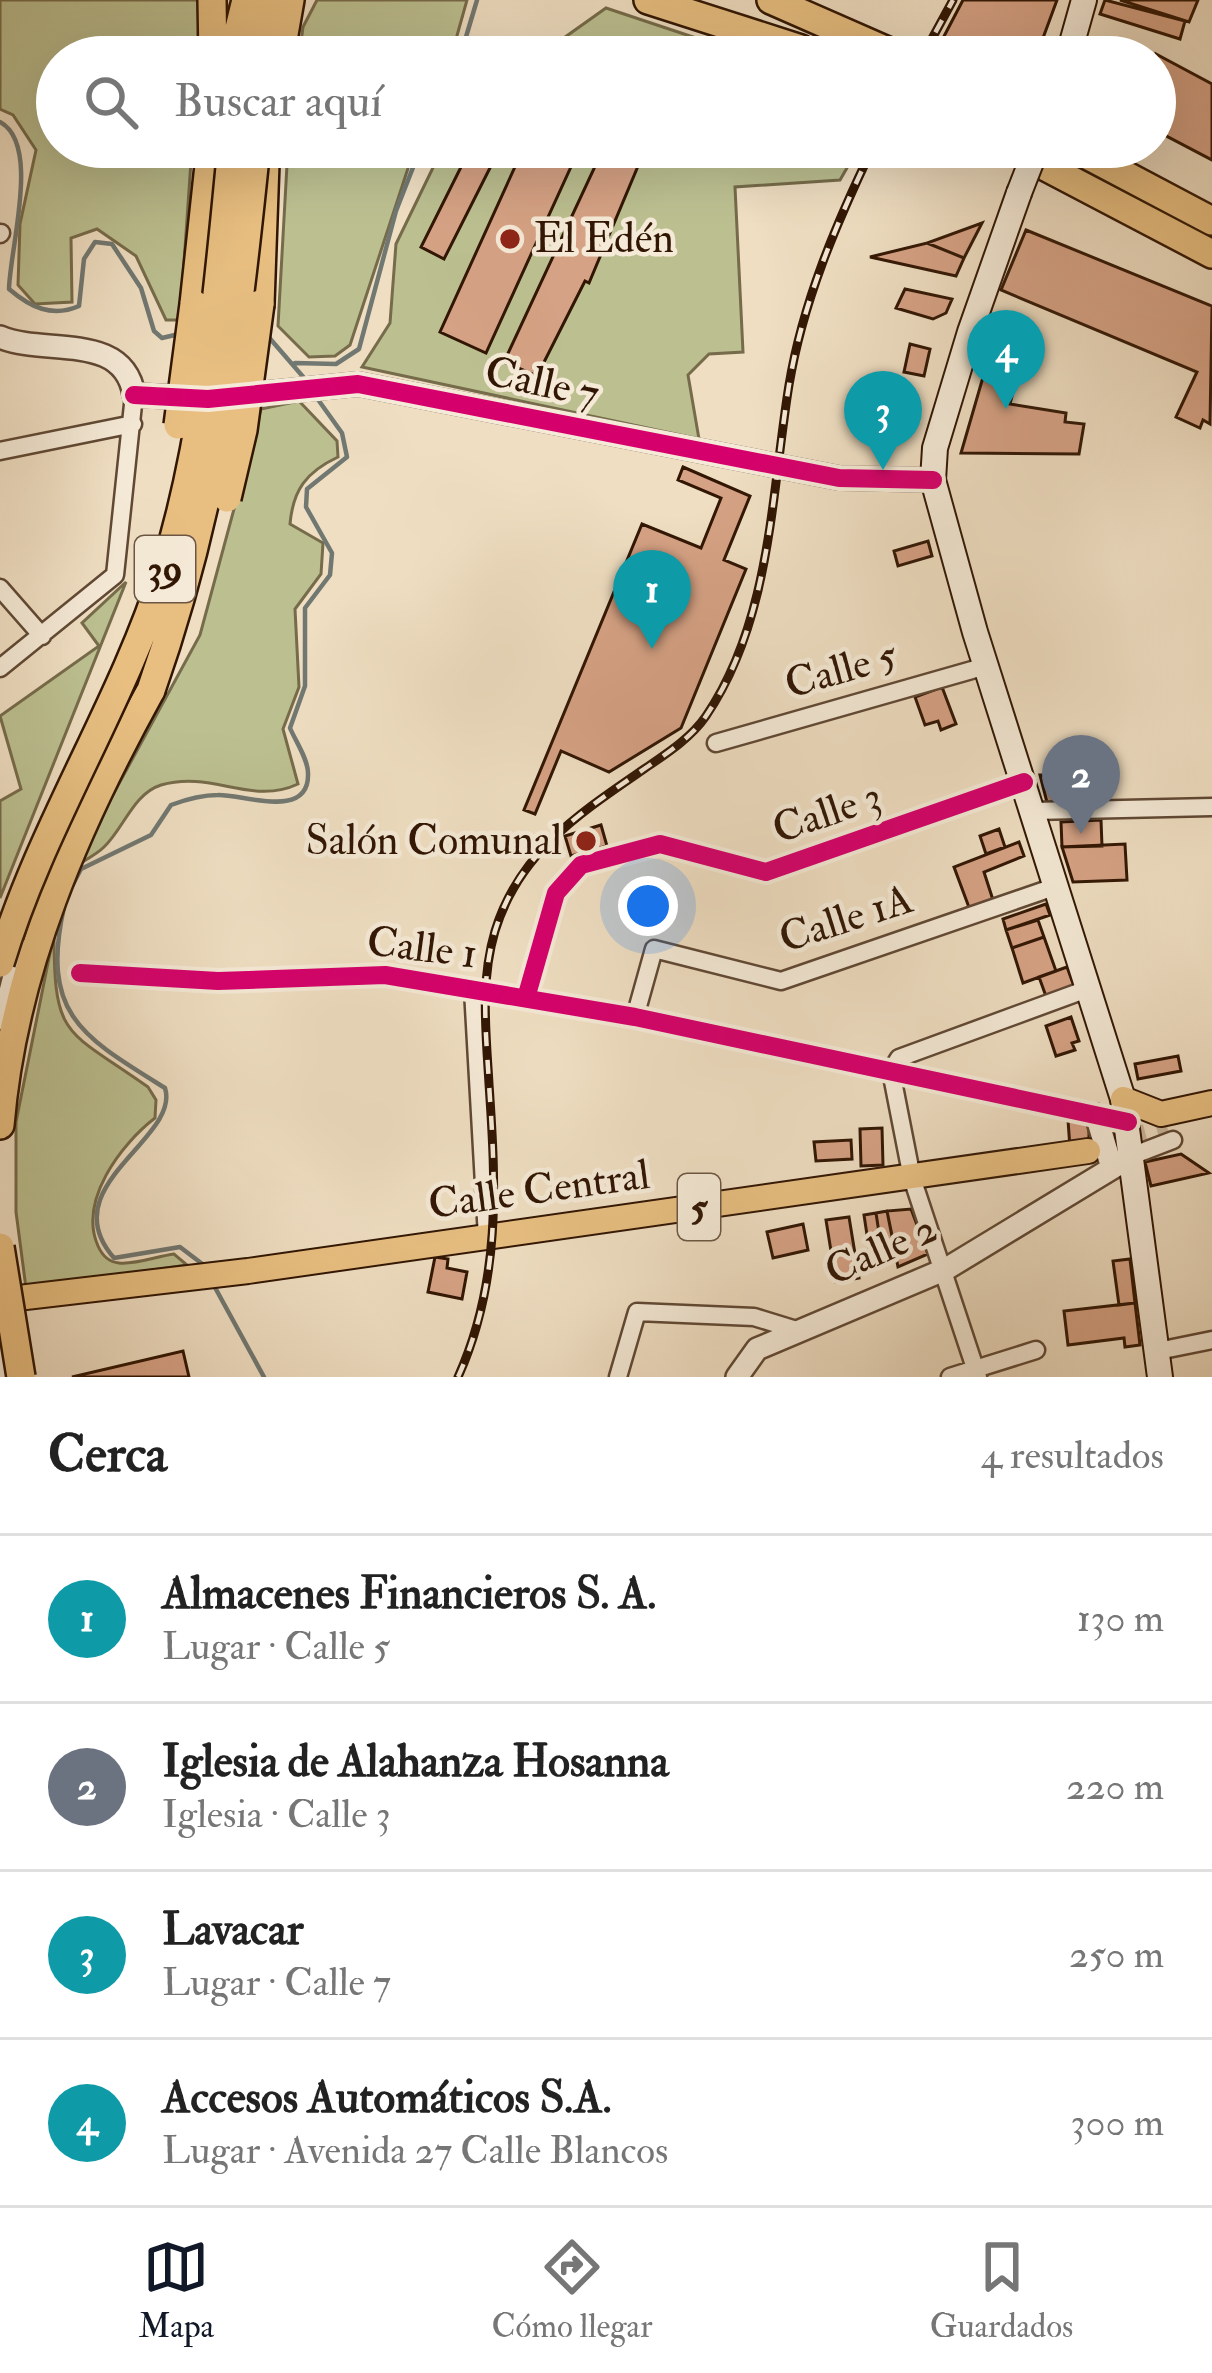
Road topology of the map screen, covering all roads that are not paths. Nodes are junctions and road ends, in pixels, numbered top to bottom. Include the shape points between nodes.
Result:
1 (212, 0) edge
2 (256, 0) edge
3 (290, 0) edge
4 (648, 0) edge
5 (701, 0) edge
6 (771, 0) edge
7 (802, 0) edge
8 (1084, 0) edge
9 (213, 36) edge
10 (241, 36) edge
11 (250, 36) edge
12 (262, 36) edge
13 (284, 36) edge
14 (757, 36) edge
15 (774, 36) edge
16 (853, 36) edge
17 (864, 36) edge
18 (1074, 36) edge
19 (211, 168) edge
20 (230, 168) edge
21 (240, 168) edge
22 (261, 168) edge
23 (264, 168) edge
24 (1029, 168) edge
25 (1048, 168) edge
26 (1112, 168) edge
27 (1212, 221) edge
28 (1212, 254) edge
29 (214, 304) junction
30 (0, 337) edge
31 (134, 395) junction
32 (212, 398) junction
33 (133, 424) junction
34 (0, 451) edge
35 (933, 480) junction
36 (0, 587) edge
37 (42, 636) junction
38 (986, 666) junction
39 (124, 667) junction
40 (0, 668) edge
41 (151, 690) junction
42 (716, 743) dead end
43 (1024, 782) junction
44 (1212, 807) edge
45 (1033, 811) junction
46 (1058, 886) junction
47 (0, 963) edge
48 (80, 973) dead end
49 (1090, 988) junction
50 (473, 990) junction
51 (526, 998) junction
52 (635, 1017) junction
53 (0, 1021) edge
54 (891, 1071) junction
55 (1212, 1103) edge
56 (1125, 1110) junction
57 (1096, 1115) junction
58 (1212, 1117) edge
59 (0, 1125) edge
60 (1171, 1135) joint
61 (1088, 1151) tunnel mouth
62 (1123, 1162) junction
63 (911, 1178) junction
64 (487, 1237) junction
65 (0, 1247) edge
66 (946, 1269) junction
67 (0, 1300) edge
68 (794, 1329) junction
69 (0, 1339) edge
70 (1212, 1340) edge
71 (1036, 1350) dead end
72 (1158, 1351) junction
73 (977, 1373) edge
74 (8, 1377) edge
75 (21, 1377) edge
76 (618, 1377) edge
77 (737, 1377) edge
78 (950, 1377) edge
79 (1160, 1377) edge

1 - 9 highway
2 - 10 highway
2 - 11 highway
2 - 12 highway
3 - 13 highway
4 - 14 highway
5 - 15 highway
6 - 16 highway
7 - 17 highway
8 - 18 main road
19 - 29 highway
20 - 39 highway, 39, bridge via 182,507
21 - 29 street via 227,274
22 - 41 highway, 39, bridge via 212,491
23 - 41 highway, bridge via 260,304 243,430 205,580
24 - 35 main road, bridge via 934,448
25 - 28 highway
26 - 27 highway
29 - 32 street, bridge
29 - 39 highway, bridge
30 - 31 street via 94,350 126,370
31 - 32 street, Calle 7
31 - 33 street
32 - 35 street, Calle 7 via 345,384 388,388 839,478
32 - 53 street via 174,567 35,900
33 - 34 street
33 - 37 street via 115,575
35 - 38 main road
36 - 37 street
37 - 40 street
38 - 42 street, Calle 5
38 - 43 main road
39 - 47 highway, 39, bridge via 34,864
41 - 59 highway, 39 via 41,924 9,1044
43 - 45 main road
43 - 51 street, Calle 3 via 766,872 660,844 581,866 556,893
44 - 45 street
45 - 46 main road
46 - 49 main road
46 - 52 street, Calle 1A via 781,981 654,949
48 - 50 street, Calle 1 via 218,981 349,974
49 - 54 street via 899,1058
49 - 56 main road
50 - 51 street, Calle 1
50 - 64 street
51 - 52 street, Calle 1
52 - 54 street, Calle 1
54 - 57 street, Calle 1
54 - 63 street
55 - 56 main road via 1161,1114
56 - 57 street, Calle 1
56 - 62 main road
57 - 62 street
58 - 60 main road
60 - 62 street
61 - 63 main road, Calle Central / 5
62 - 66 street, Calle 2
62 - 72 main road
63 - 64 main road, Calle Central / 5
63 - 66 street
64 - 67 main road, Calle Central / 5
65 - 75 highway, bridge
66 - 68 street, Calle 2
66 - 73 street
68 - 76 street, Calle 2 via 754,1317 637,1312
68 - 77 street via 758,1349
69 - 74 street
70 - 72 street
71 - 73 street
72 - 79 main road
73 - 78 street

